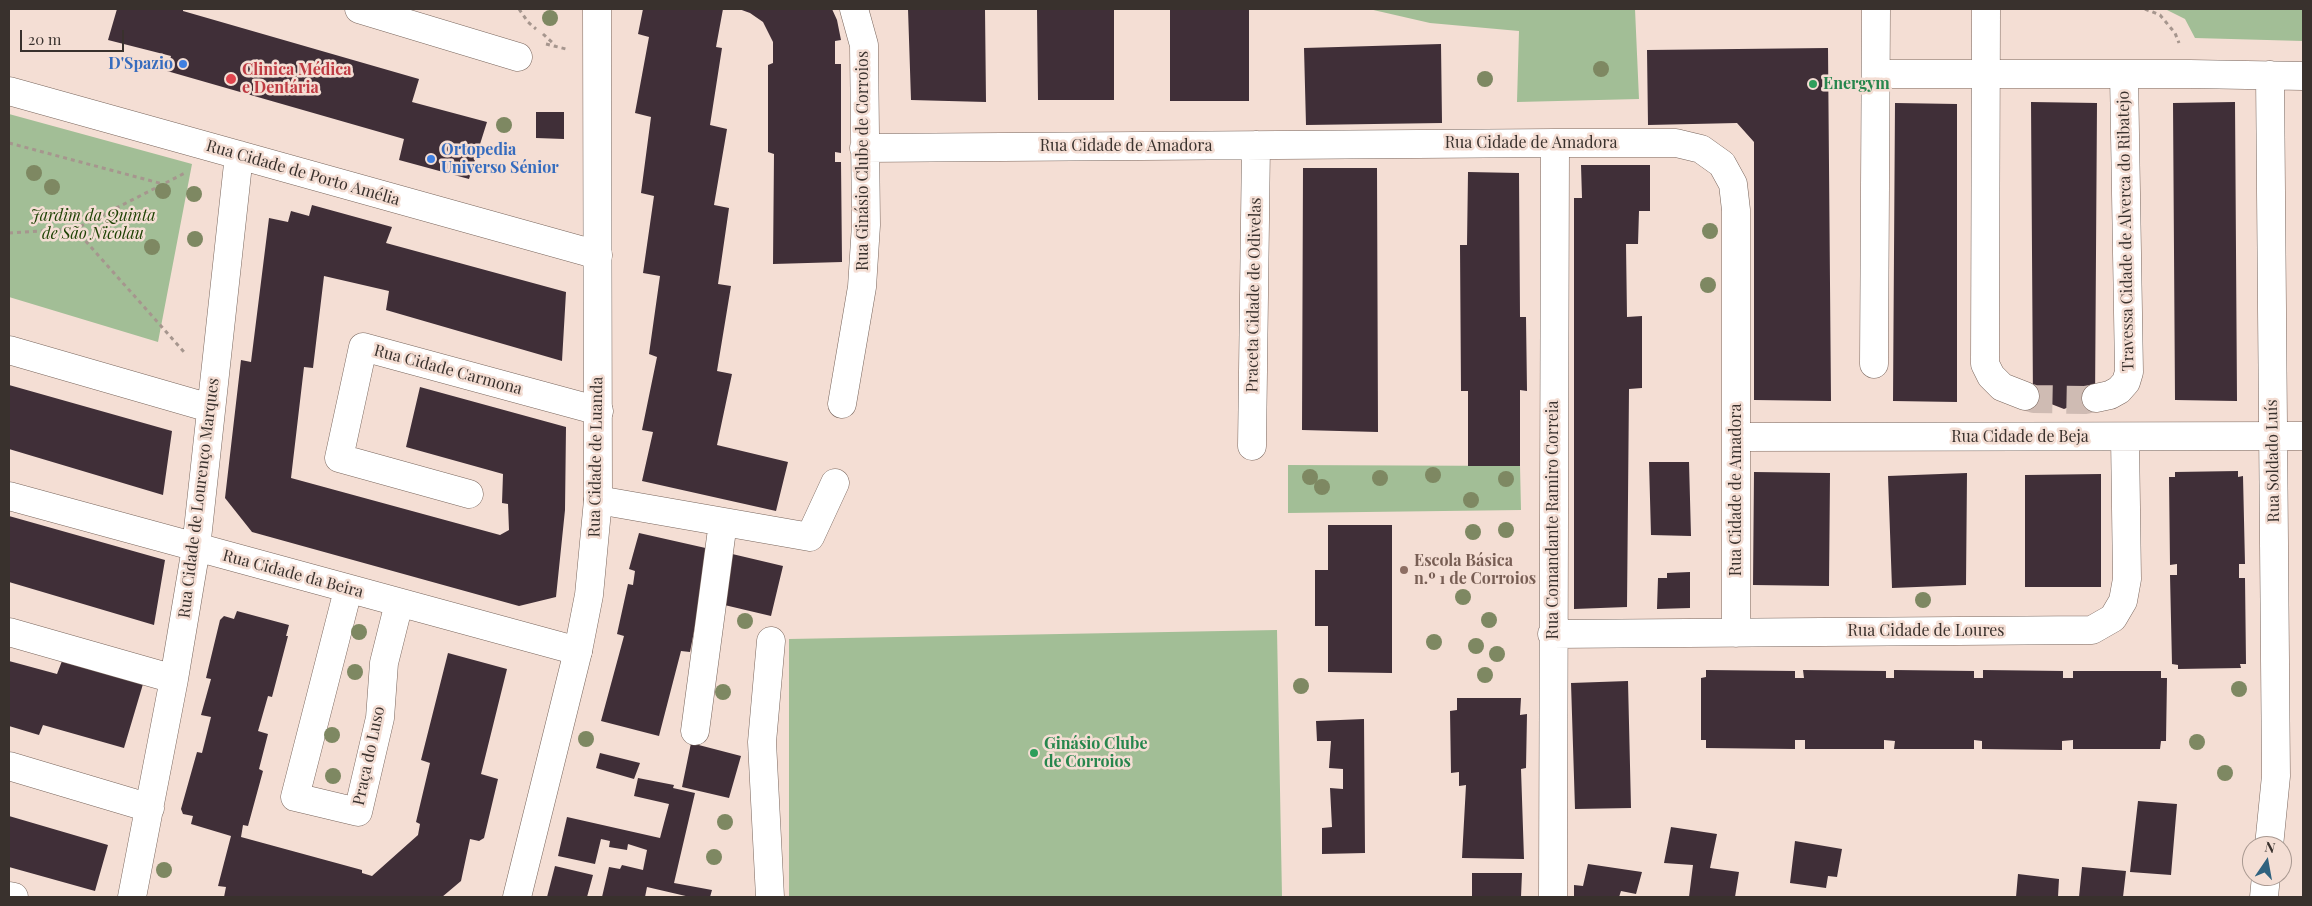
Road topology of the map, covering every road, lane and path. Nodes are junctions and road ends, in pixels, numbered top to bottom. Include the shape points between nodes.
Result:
1 (359, 9) edge
2 (519, 9) edge
3 (597, 9) edge
4 (854, 9) edge
5 (1876, 9) edge
6 (1986, 9) edge
7 (2145, 9) edge
8 (528, 22) dead end
9 (597, 56) junction
10 (518, 57) joint
11 (1876, 74) junction
12 (1987, 74) junction
13 (2124, 74) junction
14 (2190, 74) junction
15 (2270, 75) junction
16 (2303, 76) edge
17 (9, 91) edge
18 (9, 143) edge
19 (1555, 143) junction
20 (1256, 145) junction
21 (864, 148) junction
22 (233, 154) junction
23 (164, 184) junction
24 (76, 229) junction
25 (9, 233) edge
26 (598, 255) junction
27 (9, 350) edge
28 (1874, 364) dead end
29 (211, 396) junction
30 (2025, 396) tunnel mouth
31 (2096, 398) tunnel mouth
32 (842, 404) dead end
33 (599, 411) junction
34 (2273, 436) junction
35 (2303, 436) edge
36 (1736, 437) junction
37 (2124, 437) junction
38 (1252, 446) dead end
39 (835, 483) dead end
40 (469, 494) dead end
41 (9, 496) edge
42 (598, 500) junction
43 (723, 522) junction
44 (196, 548) junction
45 (348, 590) junction
46 (399, 603) junction
47 (9, 632) edge
48 (1736, 633) junction
49 (1552, 634) junction
50 (771, 641) dead end
51 (578, 651) junction
52 (174, 679) junction
53 (695, 731) dead end
54 (9, 766) edge
55 (150, 808) junction
56 (2270, 836) edge
57 (9, 896) edge
58 (14, 897) edge
59 (132, 897) edge
60 (517, 897) edge
61 (770, 897) edge
62 (1553, 897) edge

1 - 10 street
2 - 8 path
3 - 9 street, Rua Cidade de Luanda
4 - 21 street, Rua Ginásio Clube de Corroios via 864,45
5 - 11 street
6 - 12 street
7 - 14 path via 2160,15 2176,34
9 - 10 path via 543,43 529,55
9 - 26 street, Rua Cidade de Luanda
11 - 12 street
11 - 28 street
12 - 13 street
12 - 30 street via 1986,364 1991,376 2002,387
13 - 14 street
13 - 31 street, Travessa Cidade de Alverca do Ribatejo via 2130,372 2119,390
14 - 15 street
15 - 16 street
15 - 34 street, Rua Soldado Luís
17 - 22 street, Rua Cidade de Porto Amélia
18 - 23 path
19 - 20 street, Rua Cidade de Amadora
19 - 36 street, Rua Cidade de Amadora via 1676,143 1701,149 1722,164 1733,184 1736,210
19 - 49 street, Rua Comandante Ramiro Correia
20 - 21 street, Rua Cidade de Amadora
20 - 38 street, Praceta Cidade de Odivelas
21 - 32 street, Rua Ginásio Clube de Corroios via 866,225 862,287
22 - 23 path
22 - 26 street, Rua Cidade de Porto Amélia
22 - 29 street, Rua Cidade de Lourenço Marques
23 - 24 path
24 - 25 path
24 - 29 path
26 - 33 street, Rua Cidade de Luanda
27 - 29 street
29 - 44 street, Rua Cidade de Lourenço Marques
33 - 40 street, Rua Cidade Carmona via 363,347 339,458
33 - 42 street, Rua Cidade de Luanda
34 - 35 street, Rua Cidade de Beja
34 - 37 street, Rua Cidade de Beja
34 - 56 street, Rua Soldado Luís via 2276,776
36 - 37 street, Rua Cidade de Beja
36 - 48 street, Rua Cidade de Amadora
37 - 48 street, Rua Cidade de Loures via 2127,579 2123,601 2113,618 2092,630
39 - 43 street via 810,537
41 - 44 street, Rua Cidade da Beira
42 - 43 street
42 - 51 street, Rua Cidade de Luanda via 589,595
43 - 53 street
44 - 45 street, Rua Cidade da Beira
44 - 52 street, Rua Cidade de Lourenço Marques
45 - 46 street, Rua Cidade da Beira
45 - 46 street, Praça do Luso via 296,797 358,812 380,718 384,663
46 - 51 street, Rua Cidade da Beira
47 - 52 street
48 - 49 street, Rua Cidade de Loures
49 - 62 street, Rua Comandante Ramiro Correia
50 - 61 street via 762,742
51 - 60 street, Rua Cidade de Luanda
52 - 55 street, Rua Cidade de Lourenço Marques
54 - 55 street
55 - 59 street, Rua Cidade de Lourenço Marques
57 - 58 street

